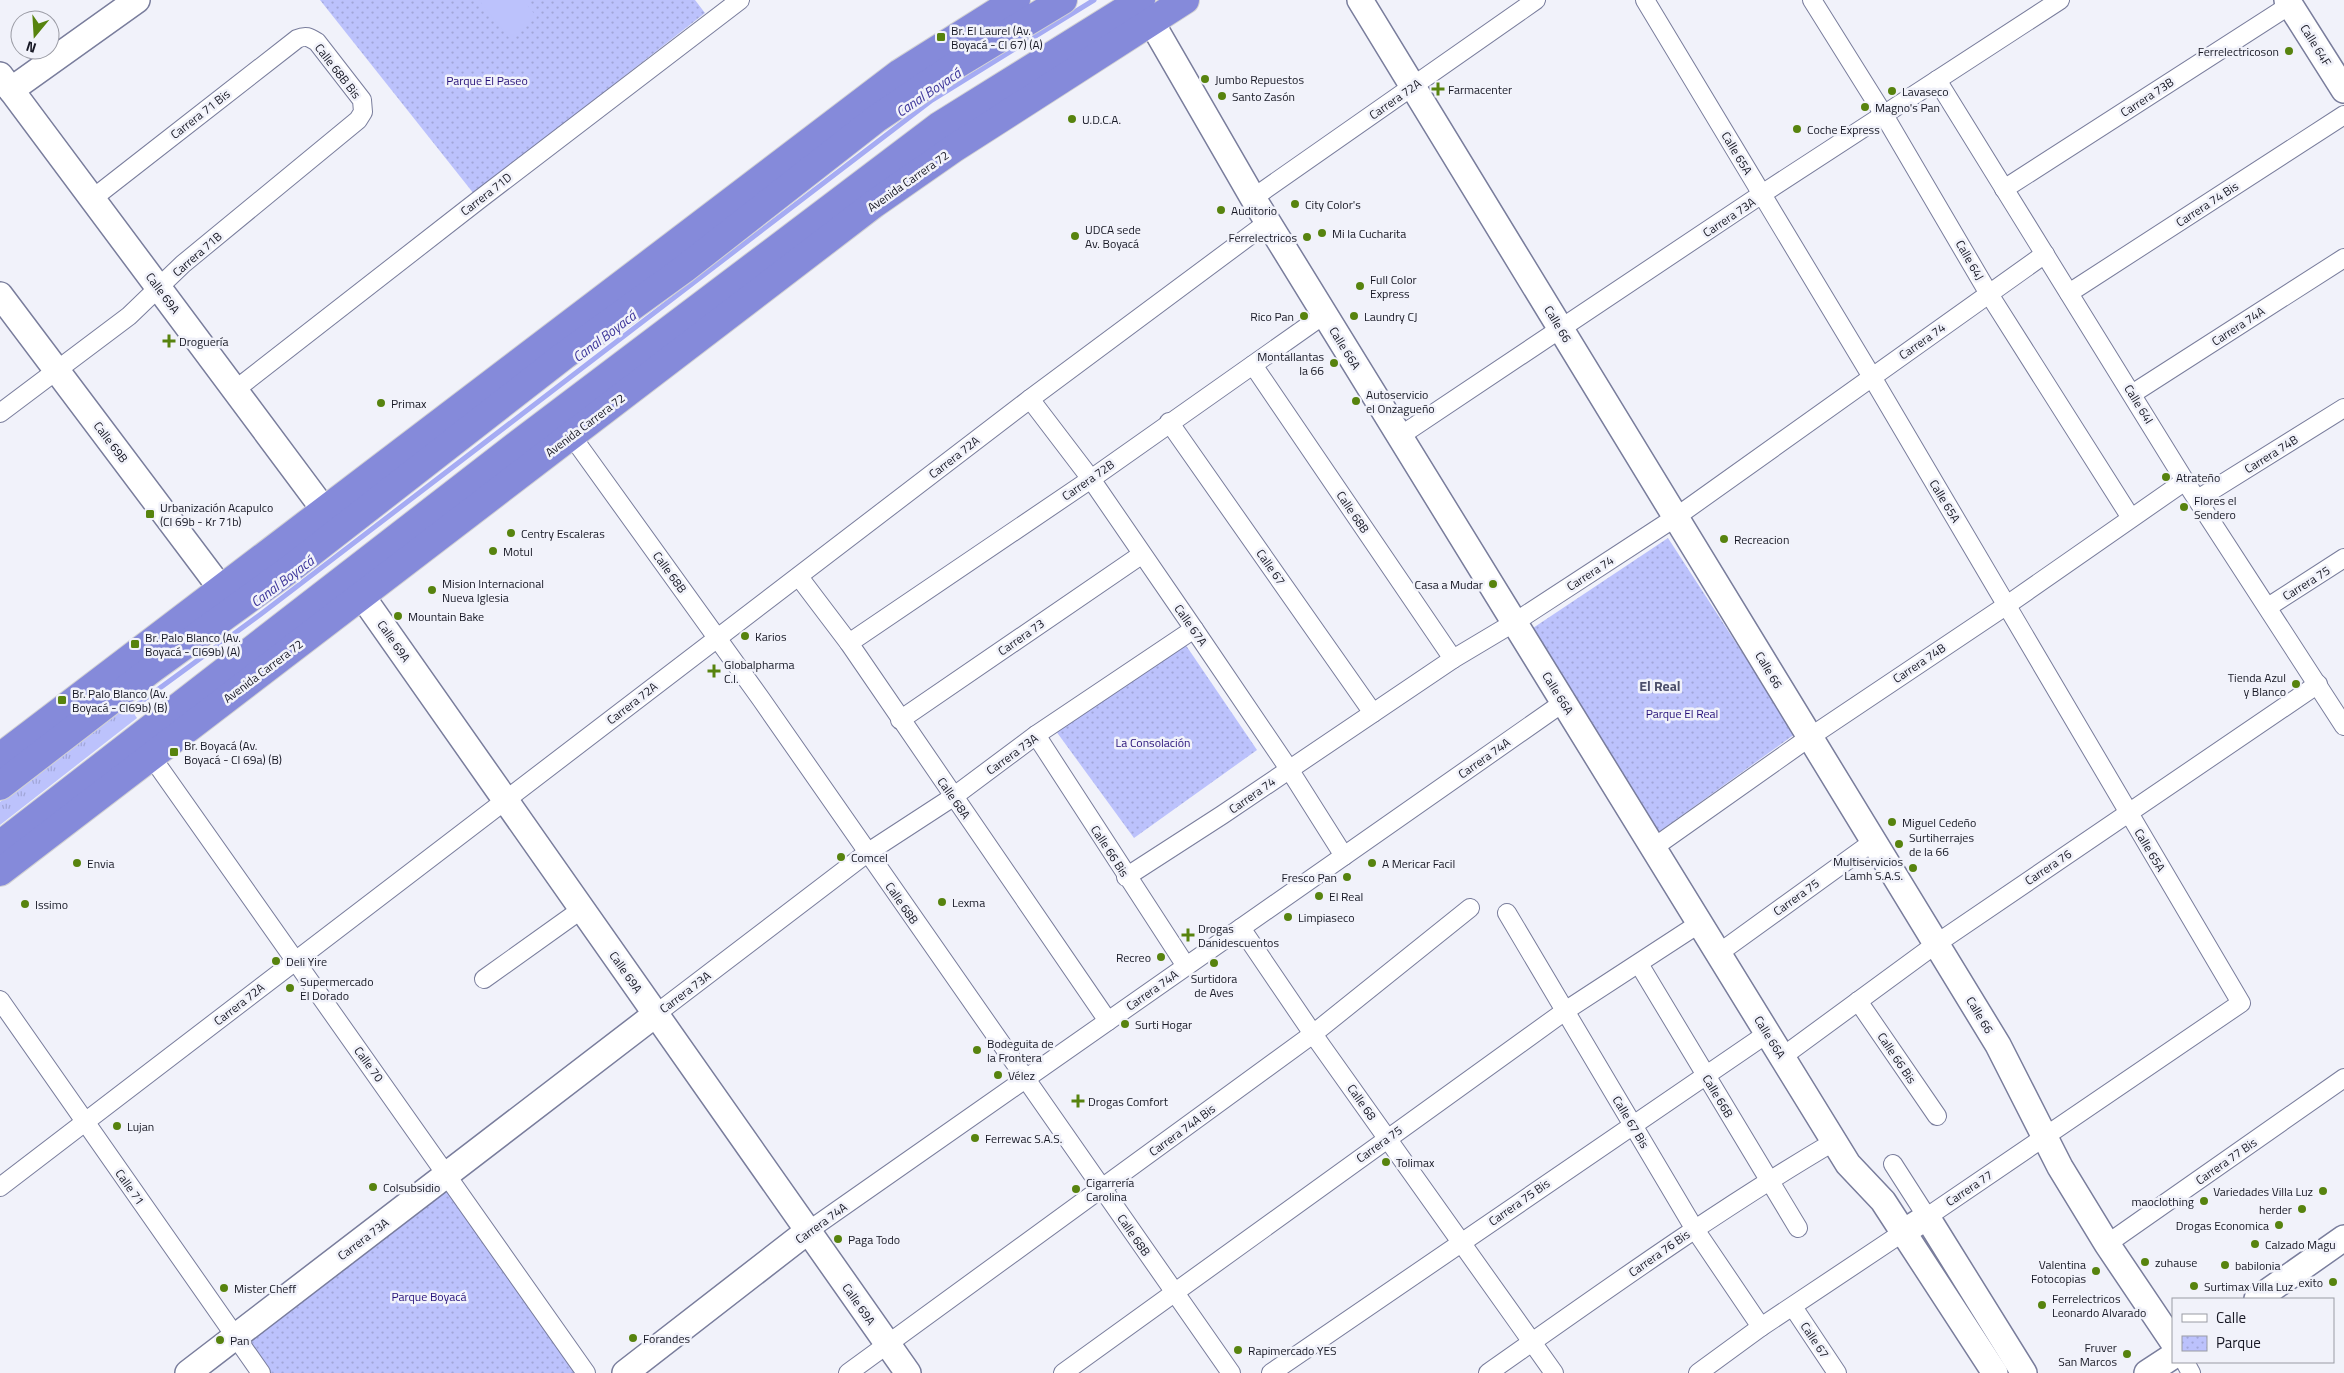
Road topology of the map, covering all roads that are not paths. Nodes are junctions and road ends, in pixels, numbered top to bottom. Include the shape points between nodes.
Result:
1 (740, 0) edge
2 (1016, 0) edge
3 (1063, 0) edge
4 (1185, 0) edge
5 (1360, 0) edge
6 (1536, 0) edge
7 (1645, 0) edge
8 (1812, 0) edge
9 (2060, 0) edge
10 (2289, 2) edge
11 (124, 4) edge
12 (1131, 9) edge
13 (310, 37) joint
14 (1937, 80) junction
15 (6, 82) edge
16 (1413, 86) junction
17 (2344, 90) edge
18 (364, 107) joint
19 (2344, 114) edge
20 (1884, 115) junction
21 (2004, 190) junction
22 (1762, 194) junction
23 (1253, 198) junction
24 (92, 199) junction
25 (1268, 222) junction
26 (2045, 254) junction
27 (2344, 258) edge
28 (640, 269) junction
29 (684, 269) junction
30 (159, 288) junction
31 (2069, 292) junction
32 (1989, 294) junction
33 (0, 295) edge
34 (1325, 314) junction
35 (1562, 330) junction
36 (1253, 365) junction
37 (57, 370) junction
38 (1872, 377) junction
39 (235, 390) junction
40 (2132, 394) junction
41 (1030, 399) junction
42 (2344, 408) edge
43 (0, 413) edge
44 (1169, 422) junction
45 (571, 435) junction
46 (1400, 436) junction
47 (1091, 479) junction
48 (2185, 481) junction
49 (2198, 500) junction
50 (325, 512) junction
51 (1676, 517) junction
52 (2131, 518) junction
53 (1141, 555) junction
54 (2344, 558) edge
55 (799, 577) junction
56 (222, 590) junction
57 (362, 596) junction
58 (2006, 605) junction
59 (2268, 607) junction
60 (1515, 622) junction
61 (1194, 629) junction
62 (276, 630) junction
63 (200, 634) junction
64 (717, 638) junction
65 (849, 643) junction
66 (1453, 659) junction
67 (2318, 684) junction
68 (242, 687) junction
69 (1564, 702) junction
70 (2339, 705) edge
71 (1373, 713) junction
72 (900, 720) junction
73 (2344, 726) edge
74 (1036, 736) junction
75 (1810, 736) junction
76 (151, 756) junction
77 (0, 757) edge
78 (1288, 769) junction
79 (0, 786) edge
80 (953, 796) junction
81 (506, 800) junction
82 (2128, 812) junction
83 (1874, 841) junction
84 (0, 845) edge
85 (1654, 848) junction
86 (867, 853) junction
87 (1344, 856) junction
88 (0, 872) edge
89 (1126, 877) junction
90 (1470, 908) dead end
91 (582, 909) junction
92 (1508, 913) dead end
93 (1700, 923) junction
94 (1241, 928) junction
95 (1936, 944) junction
96 (1719, 953) junction
97 (295, 961) junction
98 (1639, 964) junction
99 (1186, 966) junction
100 (484, 979) dead end
101 (0, 1000) edge
102 (1858, 1001) junction
103 (2241, 1003) joint
104 (1566, 1011) junction
105 (656, 1014) junction
106 (1108, 1021) junction
107 (1768, 1033) junction
108 (1313, 1034) junction
109 (1782, 1057) junction
110 (1705, 1074) junction
111 (2344, 1078) edge
112 (1024, 1079) junction
113 (1936, 1116) dead end
114 (85, 1122) junction
115 (1632, 1124) junction
116 (2043, 1137) junction
117 (1387, 1138) junction
118 (1834, 1141) junction
119 (1893, 1164) dead end
120 (447, 1174) junction
121 (1768, 1180) junction
122 (0, 1187) edge
123 (1101, 1189) junction
124 (1927, 1217) junction
125 (1694, 1228) junction
126 (1798, 1228) dead end
127 (808, 1231) junction
128 (1905, 1231) junction
129 (2344, 1238) edge
130 (1462, 1242) junction
131 (2107, 1244) junction
132 (1174, 1292) junction
133 (2258, 1298) edge
134 (1793, 1307) junction
135 (1761, 1327) junction
136 (235, 1337) junction
137 (2172, 1341) edge
138 (1532, 1342) junction
139 (888, 1344) junction
140 (2172, 1357) edge
141 (188, 1373) edge
142 (261, 1373) edge
143 (586, 1373) edge
144 (625, 1373) edge
145 (848, 1373) edge
146 (908, 1373) edge
147 (1063, 1373) edge
148 (1231, 1373) edge
149 (1271, 1373) edge
150 (1488, 1373) edge
151 (1554, 1373) edge
152 (1698, 1373) edge
153 (1837, 1373) edge
154 (1994, 1373) edge
155 (2024, 1373) edge
156 (2147, 1373) edge

1 - 39 street, Carrera 71D
2 - 28 highway via 900,73
3 - 29 highway via 959,63 884,114
4 - 12 highway, Avenida Carrera 72
5 - 16 street, Calle 66
6 - 16 street, Carrera 72A
7 - 22 street, Calle 65A
8 - 20 street, Calle 64J
9 - 14 street, Carrera 73A
10 - 17 street, Calle 64F
10 - 21 street, Carrera 73B
11 - 15 street
12 - 23 street, Calle 66A
12 - 45 highway, Avenida Carrera 72 via 953,148 874,204
12 - 62 highway, Avenida Carrera 72 via 939,126
13 - 18 street, Calle 68B Bis via 362,100
13 - 24 street, Carrera 71 Bis via 297,39
14 - 20 street, Carrera 73A
14 - 21 street, Calle 64I
15 - 24 street, Calle 69A
16 - 23 street, Carrera 72A
16 - 35 street, Calle 66
18 - 30 street, Carrera 71B via 358,120 183,264
19 - 31 street, Carrera 74 Bis
20 - 22 street, Carrera 73A
20 - 32 street, Calle 64J
21 - 26 street, Calle 64I
22 - 35 street, Carrera 73A
22 - 38 street, Calle 65A
23 - 25 street, Calle 66A
24 - 30 street, Calle 69A
25 - 34 street, Calle 66A
25 - 41 street, Carrera 72A
26 - 31 street, Calle 64I
26 - 32 street, Carrera 74
27 - 40 street, Carrera 74A
28 - 29 highway
28 - 50 highway
29 - 63 highway via 565,355 290,569
30 - 37 street, Carrera 71B
30 - 39 street, Calle 69A
31 - 40 street, Calle 64I
32 - 38 street, Carrera 74
32 - 52 street, Calle 64J
33 - 37 street, Calle 69B
34 - 36 street, Carrera 72B
34 - 46 street, Calle 66A
35 - 46 street, Carrera 73A
35 - 51 street, Calle 66
36 - 44 street, Carrera 72B
36 - 66 street, Calle 68B
37 - 43 street, Carrera 71B
37 - 56 street, Calle 69B
38 - 51 street, Carrera 74
38 - 58 street, Calle 65A
39 - 50 street, Calle 69A
40 - 48 street, Calle 64I
41 - 47 street, Calle 67A
41 - 55 street, Carrera 72A
42 - 49 street, Carrera 74B
44 - 47 street, Carrera 72B
44 - 71 street, Calle 67
45 - 57 highway, Avenida Carrera 72
45 - 64 street, Calle 68B
46 - 60 street, Calle 66A
47 - 53 street, Calle 67A
47 - 65 street, Carrera 72B
48 - 49 street, Calle 64I
48 - 52 street, Carrera 74B
49 - 59 street, Calle 64I
50 - 56 highway
51 - 60 street, Carrera 74
51 - 75 street, Calle 66
52 - 58 street, Carrera 74B
53 - 61 street, Calle 67A
53 - 72 street, Carrera 73
54 - 59 street, Carrera 75
55 - 64 street, Carrera 72A
55 - 65 street, Calle 68A
56 - 63 highway
56 - 77 highway
57 - 68 highway, Avenida Carrera 72
57 - 81 street, Calle 69A
58 - 75 street, Carrera 74B
58 - 82 street, Calle 65A
59 - 67 street, Calle 64I
60 - 66 street, Carrera 74
60 - 69 street, Calle 66A
61 - 74 street, Carrera 73A
61 - 78 street, Calle 67A
62 - 68 highway
62 - 84 highway, Avenida Carrera 72
63 - 79 highway
64 - 81 street, Carrera 72A
64 - 86 street, Calle 68B
65 - 72 street, Calle 68A
66 - 71 street, Carrera 74
67 - 70 street, Calle 64I
67 - 82 street, Carrera 76
68 - 76 highway, Avenida Carrera 72
69 - 85 street, Calle 66A
69 - 87 street, Carrera 74A
70 - 73 street, Calle 64I
71 - 78 street, Carrera 74
72 - 80 street, Calle 68A
74 - 80 street, Carrera 73A
74 - 89 street, Calle 66 Bis
75 - 83 street, Calle 66
75 - 85 street, Carrera 74B
76 - 88 highway, Avenida Carrera 72
76 - 97 street, Calle 70
78 - 87 street, Calle 67A
78 - 89 street, Carrera 74
80 - 86 street, Carrera 73A
80 - 106 street, Calle 68A
81 - 91 street, Calle 69A
81 - 97 street, Carrera 72A
82 - 95 street, Carrera 76
82 - 103 street, Calle 65A
83 - 95 street, Calle 66
83 - 96 street, Carrera 75
85 - 93 street, Calle 66A
86 - 105 street, Carrera 73A
86 - 112 street, Calle 68B
87 - 94 street, Carrera 74A
89 - 99 street, Calle 66 Bis
90 - 108 street, Carrera 74A Bis
91 - 100 street
91 - 105 street, Calle 69A
92 - 104 street, Calle 67 Bis
93 - 96 street, Calle 66A
93 - 98 street, Carrera 75
94 - 99 street, Carrera 74A
94 - 108 street, Calle 68
95 - 102 street, Carrera 76
95 - 116 street, Calle 66 via 1998,1046
96 - 107 street, Calle 66A
97 - 114 street, Carrera 72A
97 - 120 street, Calle 70
98 - 104 street, Carrera 75
98 - 110 street, Calle 66B
99 - 106 street, Carrera 74A
101 - 114 street, Calle 71
102 - 109 street, Carrera 76
102 - 113 street, Calle 66 Bis
103 - 116 street, Carrera 77
104 - 115 street, Calle 67 Bis
104 - 117 street, Carrera 75
105 - 120 street, Carrera 73A
105 - 127 street, Calle 69A
106 - 112 street, Carrera 74A
107 - 109 street, Calle 66A
107 - 110 street, Carrera 75 Bis
108 - 117 street, Calle 68
108 - 123 street, Carrera 74A Bis
109 - 118 street, Calle 66A
110 - 115 street, Carrera 75 Bis
110 - 121 street, Calle 66B
111 - 131 street, Carrera 77 Bis
112 - 123 street, Calle 68B
112 - 127 street, Carrera 74A
114 - 122 street, Carrera 72A
114 - 136 street, Calle 71
115 - 125 street, Calle 67 Bis
115 - 130 street, Carrera 75 Bis
116 - 124 street, Carrera 77
116 - 131 street, Calle 66
117 - 130 street, Calle 68
117 - 132 street, Carrera 75
118 - 121 street, Carrera 76 Bis
118 - 128 street, Calle 66A via 1848,1164 1883,1201
119 - 124 street
120 - 136 street, Carrera 73A
120 - 143 street, Calle 70
121 - 125 street, Carrera 76 Bis
121 - 126 street, Calle 66B
123 - 132 street, Calle 68B
123 - 139 street, Carrera 74A Bis
124 - 128 street, Carrera 77
124 - 155 street
125 - 135 street, Calle 67 Bis
125 - 138 street, Carrera 76 Bis
127 - 139 street, Calle 69A
127 - 144 street, Carrera 74A
128 - 134 street, Carrera 77
128 - 154 street, Calle 66A
129 - 133 street
130 - 138 street, Calle 68
130 - 149 street, Carrera 75 Bis
131 - 137 street, Calle 66
132 - 147 street, Carrera 75
132 - 148 street, Calle 68B
134 - 135 street, Carrera 77
134 - 153 street, Calle 67
135 - 152 street, Carrera 77
136 - 141 street, Carrera 73A
136 - 142 street, Calle 71
138 - 150 street, Carrera 76 Bis
138 - 151 street, Calle 68
139 - 145 street, Carrera 74A Bis
139 - 146 street, Calle 69A
140 - 156 street

